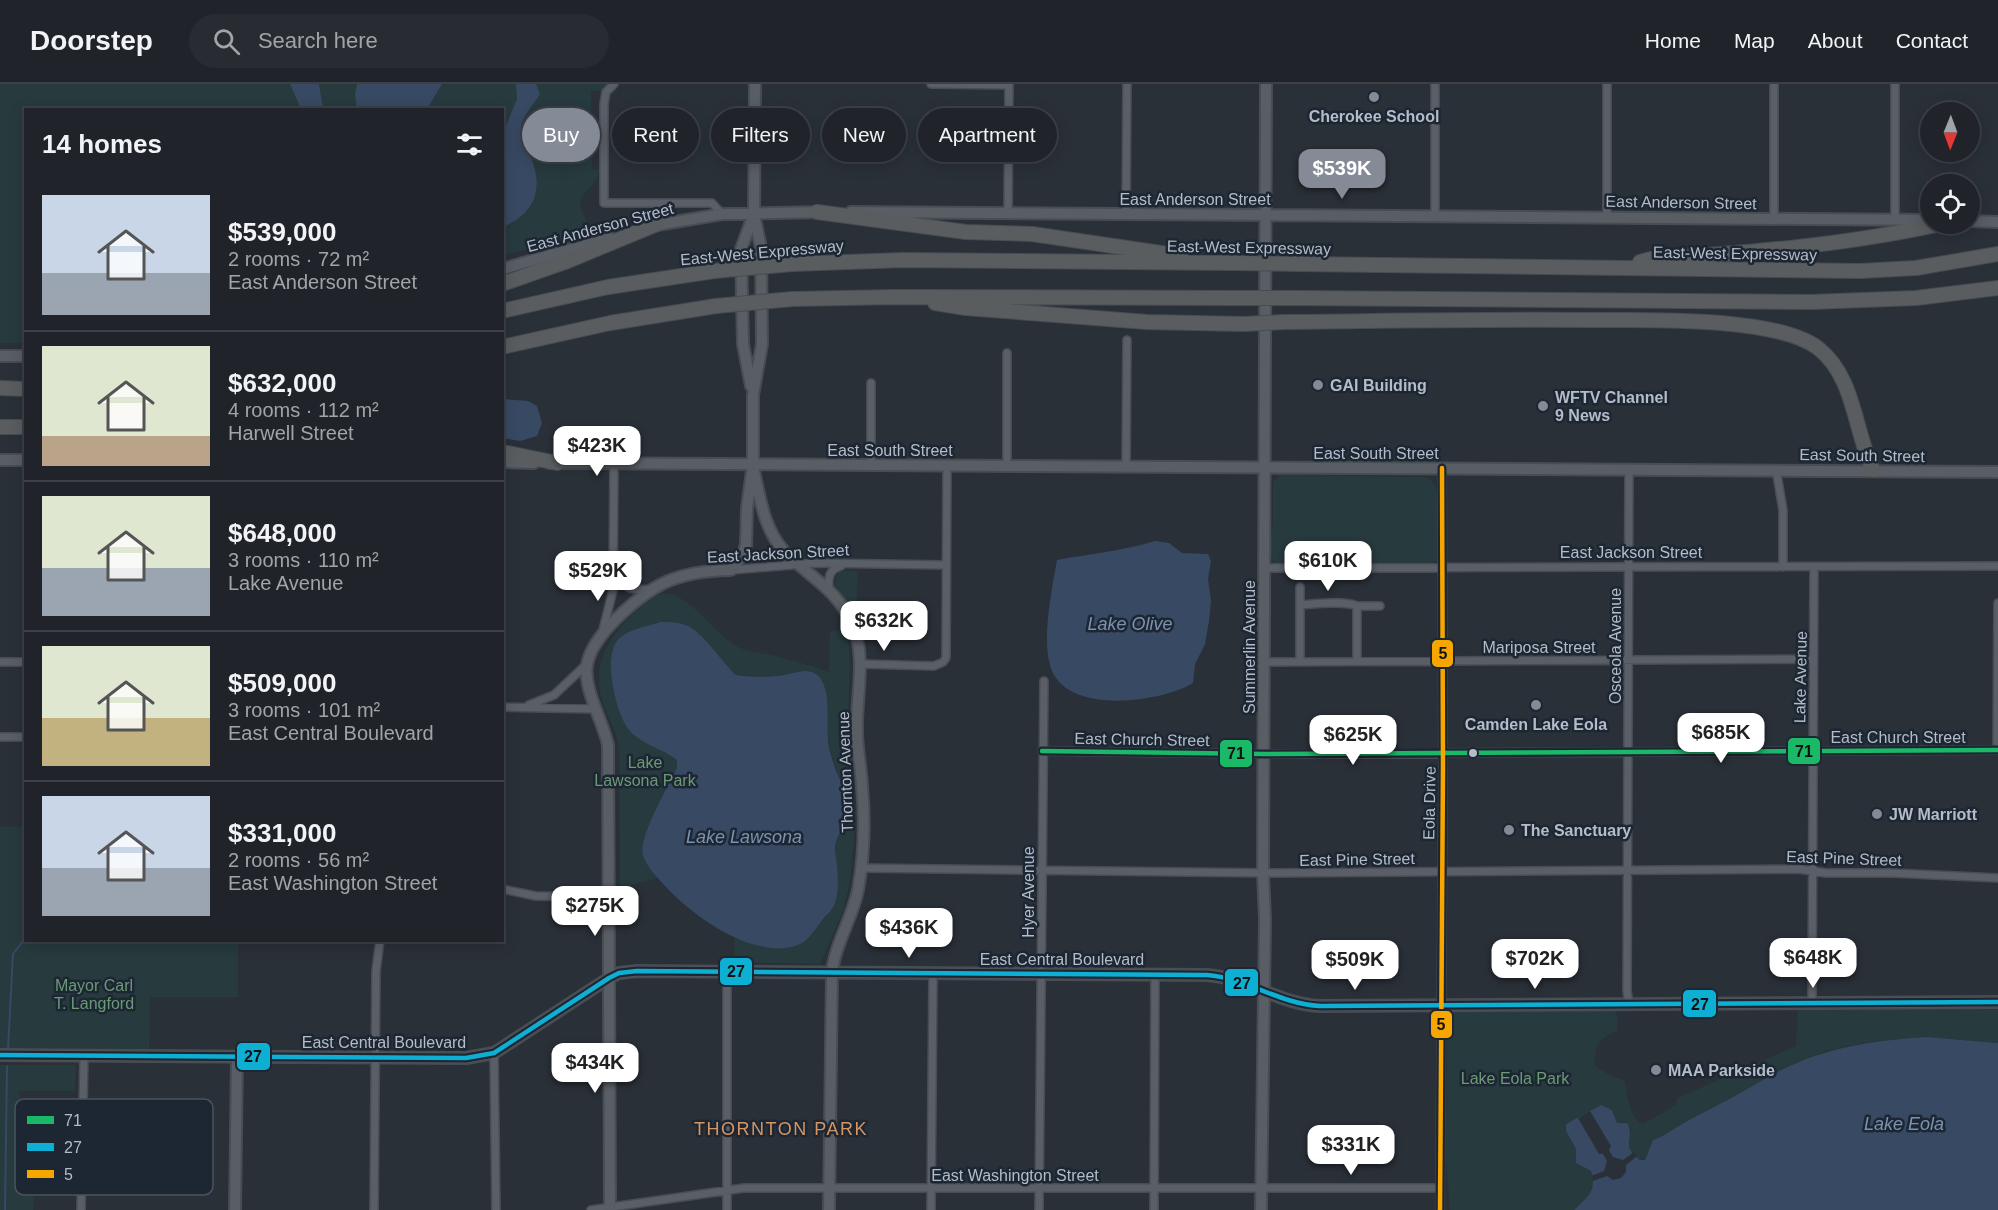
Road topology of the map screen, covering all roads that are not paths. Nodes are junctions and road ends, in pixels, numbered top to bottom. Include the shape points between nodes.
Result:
1 (614, 84) edge
2 (754, 84) edge
3 (930, 84) edge
4 (1010, 84) edge
5 (1127, 84) edge
6 (1266, 84) edge
7 (1435, 84) edge
8 (1607, 84) edge
9 (1774, 84) edge
10 (1895, 84) edge
11 (817, 212) junction
12 (1008, 213) junction
13 (722, 214) junction
14 (754, 214) junction
15 (1126, 214) junction
16 (1267, 214) junction
17 (1435, 215) junction
18 (1606, 216) junction
19 (1774, 218) junction
20 (1895, 219) junction
21 (1920, 220) edge
22 (1980, 221) edge
23 (1998, 222) edge
24 (657, 224) junction
25 (1920, 229) edge
26 (1998, 254) edge
27 (1234, 263) junction
28 (504, 268) edge
29 (1615, 268) junction
30 (504, 283) edge
31 (1998, 288) edge
32 (895, 297) junction
33 (504, 311) edge
34 (1127, 340) dead end
35 (504, 347) edge
36 (1007, 353) dead end
37 (0, 356) edge
38 (24, 356) edge
39 (871, 383) dead end
40 (0, 388) edge
41 (24, 391) edge
42 (24, 391) edge
43 (0, 393) edge
44 (753, 395) junction
45 (0, 427) edge
46 (24, 427) edge
47 (0, 460) edge
48 (24, 460) edge
49 (504, 461) edge
50 (557, 463) joint
51 (614, 463) junction
52 (753, 464) junction
53 (871, 465) junction
54 (947, 466) junction
55 (1007, 466) junction
56 (1126, 467) junction
57 (1265, 468) junction
58 (1442, 468) junction
59 (1629, 469) junction
60 (1776, 469) junction
61 (1873, 470) junction
62 (1998, 472) edge
63 (800, 564) junction
64 (849, 564) junction
65 (946, 565) junction
66 (1998, 566) edge
67 (1629, 567) junction
68 (1783, 567) junction
69 (1814, 567) junction
70 (1264, 568) junction
71 (1444, 568) junction
72 (731, 570) junction
73 (613, 574) junction
74 (1300, 587) dead end
75 (651, 589) junction
76 (829, 589) junction
77 (1998, 603) edge
78 (1300, 605) junction
79 (1357, 606) junction
80 (1380, 606) dead end
81 (603, 632) junction
82 (1628, 659) junction
83 (1814, 659) junction
84 (1357, 661) junction
85 (1443, 661) junction
86 (0, 662) edge
87 (24, 662) edge
88 (1264, 662) junction
89 (1300, 662) junction
90 (587, 664) junction
91 (860, 664) junction
92 (1044, 681) dead end
93 (504, 707) edge
94 (521, 707) junction
95 (596, 709) junction
96 (0, 737) edge
97 (24, 737) edge
98 (1998, 750) edge
99 (1042, 751) junction
100 (1812, 751) junction
101 (1628, 752) junction
102 (1443, 753) junction
103 (1264, 754) junction
104 (860, 868) junction
105 (1041, 869) junction
106 (1441, 871) junction
107 (1626, 871) junction
108 (1812, 871) junction
109 (1263, 873) junction
110 (1998, 878) edge
111 (504, 889) edge
112 (609, 897) junction
113 (380, 942) edge
114 (727, 972) junction
115 (832, 972) junction
116 (933, 974) junction
117 (1041, 974) junction
118 (1155, 974) junction
119 (609, 978) junction
120 (1264, 991) junction
121 (1998, 1002) edge
122 (1812, 1003) junction
123 (1629, 1004) junction
124 (1441, 1005) junction
125 (494, 1053) junction
126 (0, 1055) edge
127 (84, 1055) junction
128 (237, 1058) junction
129 (374, 1058) junction
130 (83, 1099) edge
131 (931, 1188) junction
132 (1039, 1188) junction
133 (1440, 1188) junction
134 (830, 1189) junction
135 (1154, 1189) junction
136 (1261, 1189) junction
137 (727, 1191) junction
138 (81, 1195) edge
139 (610, 1209) edge
140 (81, 1210) edge
141 (236, 1210) edge
142 (374, 1210) edge
143 (496, 1210) edge
144 (591, 1210) edge
145 (727, 1210) edge
146 (829, 1210) edge
147 (931, 1210) edge
148 (1039, 1210) edge
149 (1154, 1210) edge
150 (1261, 1210) edge
151 (1440, 1210) edge

1 - 13 street via 604,104 604,203 712,203
2 - 14 street
3 - 4 street
4 - 12 street
5 - 15 street
6 - 16 street, Summerlin Avenue
7 - 17 street
8 - 18 street
9 - 19 street
10 - 20 street
11 - 12 street, East Anderson Street
11 - 14 street, East Anderson Street
11 - 27 highway via 966,232 1032,234
12 - 15 street, East Anderson Street
13 - 14 street, East Anderson Street
13 - 24 street, East Anderson Street
14 - 44 street via 760,248 762,344
14 - 44 street via 741,249 743,344
15 - 16 street, East Anderson Street
16 - 17 street, East Anderson Street
16 - 57 street, Summerlin Avenue
17 - 18 street, East Anderson Street
18 - 19 street, East Anderson Street
19 - 20 street, East Anderson Street
20 - 21 street, East Anderson Street
22 - 23 street
24 - 28 street, East Anderson Street
24 - 30 highway
25 - 29 highway via 1814,246 1651,259
26 - 29 highway, East-West Expressway via 1916,268 1860,272
27 - 29 highway, East-West Expressway, bridge
27 - 33 highway, East-West Expressway, bridge via 892,260 792,264 608,287
31 - 32 highway, bridge via 1846,301
32 - 35 highway, bridge via 793,299 716,306 610,323
32 - 61 highway, bridge via 966,308 1147,322 1244,324 1470,318 1676,321 1782,332 1818,348 1842,376
34 - 56 street
36 - 55 street
37 - 38 street
39 - 53 street
40 - 41 highway
42 - 43 highway
44 - 52 street
45 - 46 highway
47 - 48 street
49 - 50 highway
50 - 51 street
51 - 52 street, East South Street
51 - 73 street
52 - 53 street, East South Street
52 - 63 street, Thornton Avenue via 768,525 784,550
52 - 72 street via 746,545
53 - 54 street, East South Street
54 - 55 street, East South Street
54 - 65 street
55 - 56 street, East South Street
56 - 57 street, East South Street
57 - 58 street, East South Street
57 - 70 street, Summerlin Avenue
58 - 59 street, East South Street
58 - 71 street, Eola Drive
59 - 60 street, East South Street
59 - 67 street, Osceola Avenue
60 - 61 street, East South Street
60 - 68 street via 1783,510
61 - 62 street, East South Street
63 - 64 street, East Jackson Street
63 - 72 street, East Jackson Street
63 - 76 street, Thornton Avenue
64 - 65 street, East Jackson Street
64 - 76 street via 833,570 828,579
65 - 91 street via 947,652 943,662 934,666
66 - 69 street, East Jackson Street
67 - 68 street, East Jackson Street
67 - 71 street, East Jackson Street
67 - 82 street, Osceola Avenue
68 - 69 street, East Jackson Street
69 - 83 street, Lake Avenue
70 - 71 street, East Jackson Street
70 - 88 street, Summerlin Avenue
71 - 85 street, Eola Drive
72 - 75 street, East Jackson Street via 683,575
73 - 75 street via 628,589
73 - 81 street
74 - 78 street
75 - 81 street, East Jackson Street
76 - 91 street, Thornton Avenue via 853,626
77 - 98 street
78 - 79 street
78 - 89 street
79 - 80 street
79 - 84 street
81 - 90 street, East Jackson Street
82 - 83 street, Mariposa Street
82 - 85 street, Mariposa Street
82 - 101 street, Osceola Avenue
83 - 100 street, Lake Avenue
84 - 85 street, Mariposa Street
84 - 89 street, Mariposa Street
85 - 102 street, Eola Drive
86 - 87 street
88 - 89 street, Mariposa Street
88 - 103 street, Summerlin Avenue
90 - 94 street via 554,695
90 - 95 street
91 - 104 street, Thornton Avenue
92 - 99 street, Hyer Avenue
93 - 94 street
94 - 95 street
95 - 112 street via 608,745
96 - 97 street
98 - 100 street, East Church Street
99 - 103 street, East Church Street
99 - 105 street, Hyer Avenue
100 - 101 street, East Church Street
100 - 108 street, Lake Avenue
101 - 102 street, East Church Street
101 - 107 street, Osceola Avenue
102 - 103 street, East Church Street
102 - 106 street, Eola Drive
103 - 109 street, Summerlin Avenue
104 - 105 street, East Pine Street
104 - 115 street, Thornton Avenue via 855,903
105 - 109 street, East Pine Street
105 - 117 street, Hyer Avenue
106 - 107 street, East Pine Street
106 - 109 street, East Pine Street
106 - 124 street, Eola Drive
107 - 108 street, East Pine Street
107 - 123 street, Osceola Avenue
108 - 110 street, East Pine Street
108 - 122 street, Lake Avenue
109 - 120 street, Summerlin Avenue
111 - 112 street via 536,897
112 - 119 street
113 - 129 street via 375,971
114 - 115 street, East Central Boulevard
114 - 119 street, East Central Boulevard via 636,971
114 - 137 street
115 - 116 street, East Central Boulevard
115 - 134 street, Thornton Avenue
116 - 117 street, East Central Boulevard
116 - 131 street
117 - 118 street, East Central Boulevard
117 - 132 street, Hyer Avenue
118 - 120 street, East Central Boulevard via 1221,976
118 - 135 street
119 - 125 street, East Central Boulevard
119 - 139 street
120 - 124 street, East Central Boulevard via 1308,1006
120 - 136 street, Summerlin Avenue
121 - 122 street, East Central Boulevard
122 - 123 street, East Central Boulevard
123 - 124 street, East Central Boulevard
124 - 133 street, Eola Drive
125 - 129 street, East Central Boulevard via 466,1058
125 - 143 street
126 - 127 street, East Central Boulevard
127 - 128 street, East Central Boulevard
127 - 130 street
128 - 129 street, East Central Boulevard
128 - 141 street
129 - 142 street
131 - 132 street, East Washington Street
131 - 134 street, East Washington Street
131 - 147 street
132 - 135 street, East Washington Street
132 - 148 street, Hyer Avenue
133 - 136 street, East Washington Street
133 - 151 street, Eola Drive
134 - 137 street, East Washington Street
134 - 146 street, Thornton Avenue
135 - 136 street, East Washington Street
135 - 149 street
136 - 150 street, Summerlin Avenue
137 - 139 street, East Washington Street
137 - 145 street
138 - 140 street
139 - 144 street, East Washington Street

